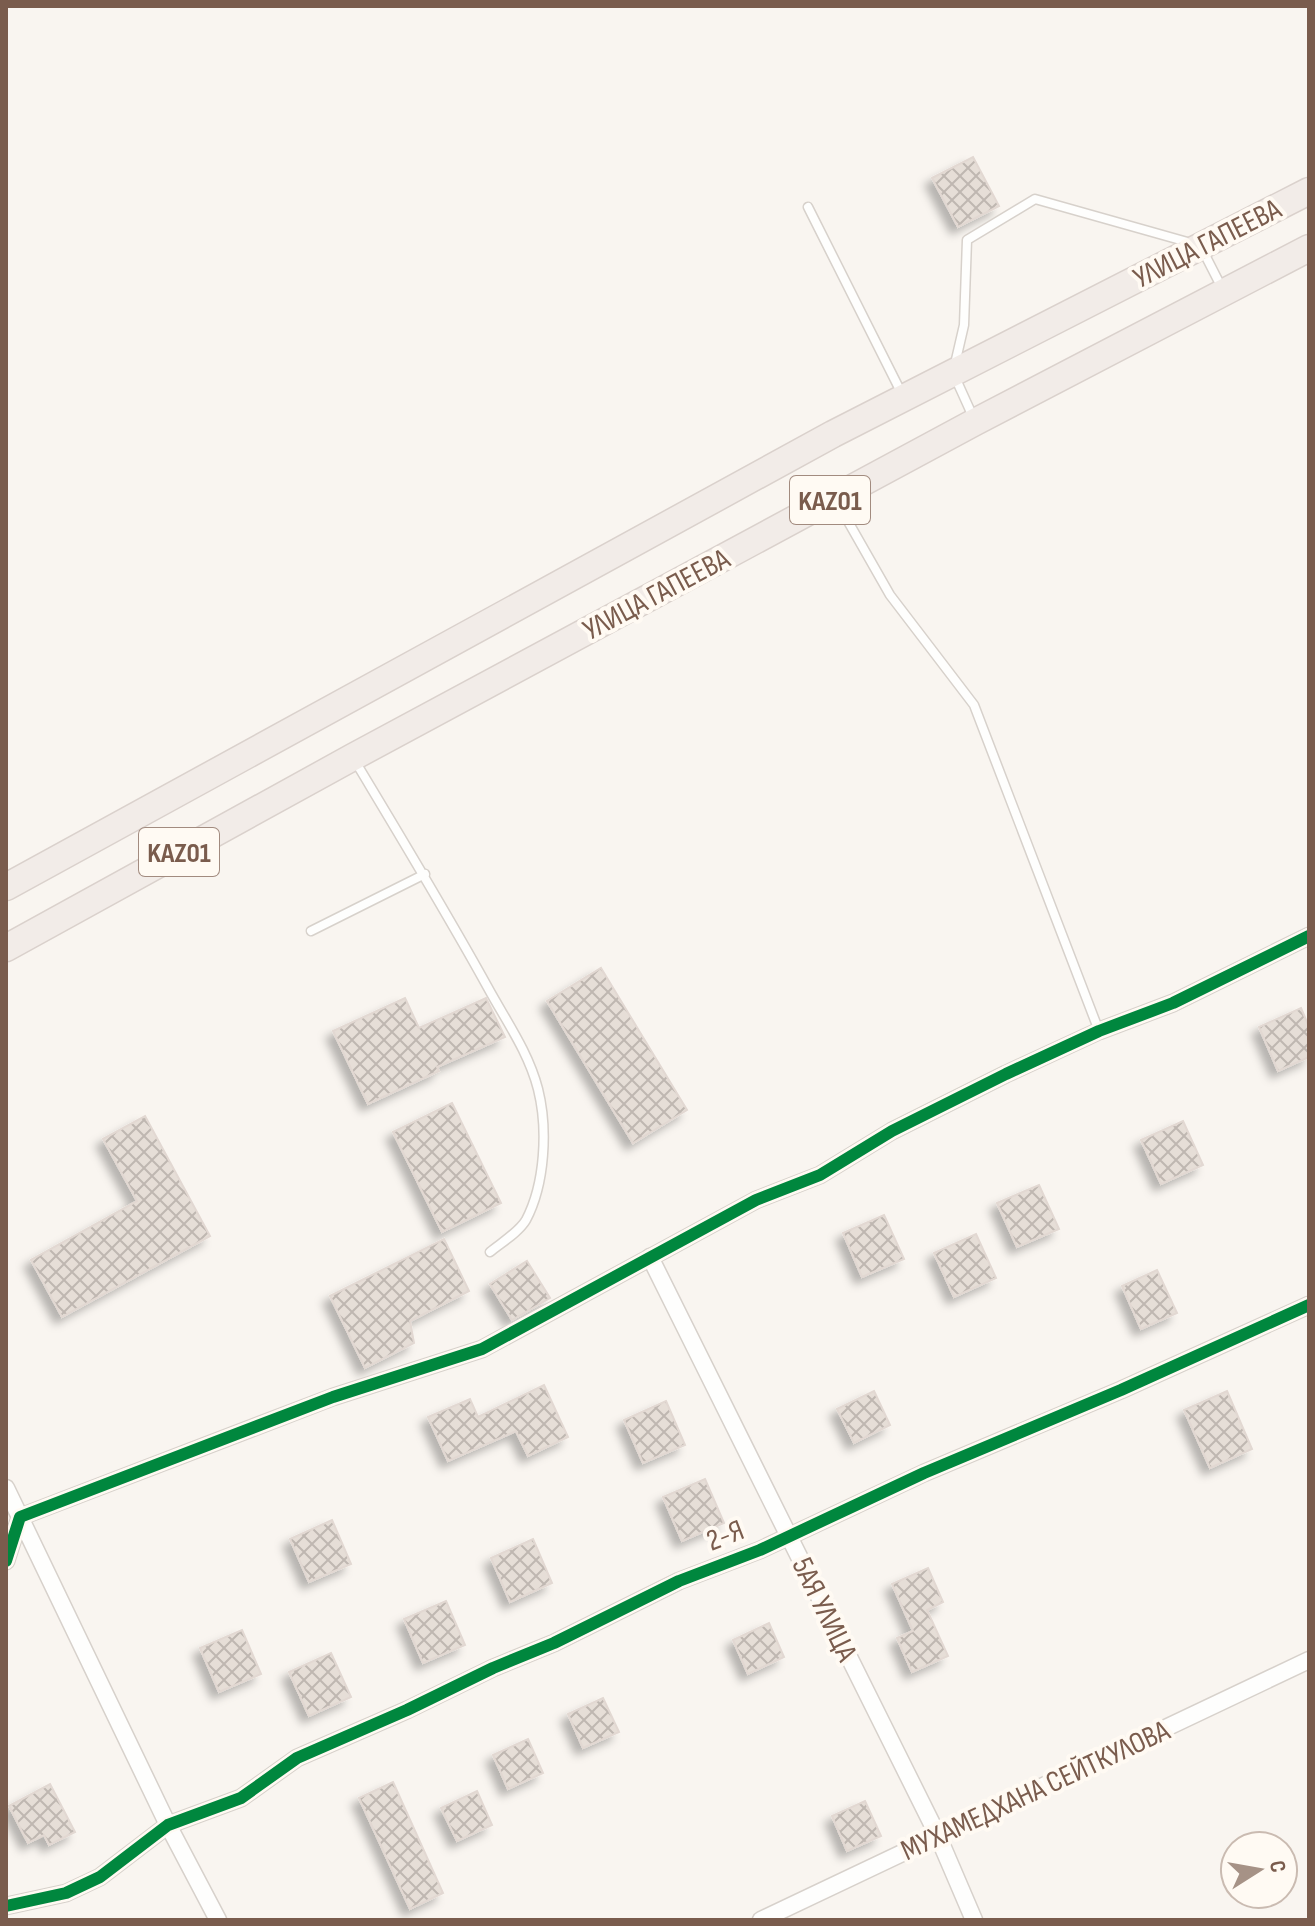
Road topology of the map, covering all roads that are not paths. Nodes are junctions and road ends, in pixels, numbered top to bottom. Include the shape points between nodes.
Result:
1 (1309, 191) edge
2 (808, 207) dead end
3 (1200, 245) junction
4 (1309, 248) edge
5 (1223, 291) junction
6 (953, 374) junction
7 (905, 398) junction
8 (975, 422) junction
9 (834, 498) junction
10 (353, 757) junction
11 (425, 874) junction
12 (6, 887) edge
13 (311, 931) dead end
14 (1309, 936) edge
15 (6, 948) edge
16 (1099, 1031) junction
17 (490, 1252) dead end
18 (650, 1257) junction
19 (1309, 1305) edge
20 (6, 1488) edge
21 (20, 1517) junction
22 (789, 1536) junction
23 (6, 1561) edge
24 (1309, 1660) edge
25 (168, 1825) junction
26 (938, 1836) junction
27 (6, 1906) edge
28 (218, 1920) edge
29 (761, 1920) edge
30 (974, 1920) edge

1 - 3 highway, УЛИЦА ГАПЕЕВА / KАZ01
2 - 7 lane
3 - 5 lane
3 - 6 highway, УЛИЦА ГАПЕЕВА / KАZ01
3 - 6 lane via 1035,199 967,240 964,325
4 - 5 highway, УЛИЦА ГАПЕЕВА / KАZ01
5 - 8 highway, УЛИЦА ГАПЕЕВА / KАZ01
6 - 7 highway, УЛИЦА ГАПЕЕВА / KАZ01
6 - 8 lane
7 - 12 highway, УЛИЦА ГАПЕЕВА / KАZ01
8 - 9 highway, УЛИЦА ГАПЕЕВА / KАZ01
9 - 10 highway, УЛИЦА ГАПЕЕВА / KАZ01
9 - 16 lane via 890,595 974,705
10 - 11 lane
10 - 15 highway, УЛИЦА ГАПЕЕВА / KАZ01
11 - 13 lane
11 - 17 lane via 523,1047 538,1091 542,1132 536,1196 524,1223
14 - 16 street via 1173,1003
16 - 18 street
18 - 21 street via 482,1349 333,1397
18 - 22 street, 5АЯ УЛИЦА
19 - 22 street, 2-Я
20 - 21 street
21 - 23 street
21 - 25 street
22 - 25 street, 2-Я via 679,1581 297,1758 241,1798
22 - 26 street, 5АЯ УЛИЦА
24 - 26 street, МУХАМЕДХАНА СЕЙТКУЛОВА
25 - 27 street, 2-Я via 100,1877 66,1893
25 - 28 street
26 - 29 street, МУХАМЕДХАНА СЕЙТКУЛОВА
26 - 30 street, 5АЯ УЛИЦА

